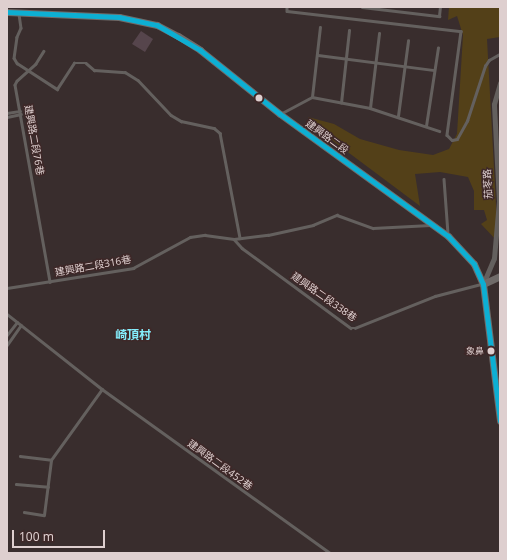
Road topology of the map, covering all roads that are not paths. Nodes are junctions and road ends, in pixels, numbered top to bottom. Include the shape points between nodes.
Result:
1 (288, 7) edge
2 (362, 7) edge
3 (440, 7) edge
4 (7, 12) edge
5 (19, 12) junction
6 (320, 27) dead end
7 (349, 30) dead end
8 (379, 34) dead end
9 (408, 41) dead end
10 (438, 48) dead end
11 (44, 51) dead end
12 (500, 54) edge
13 (318, 55) junction
14 (346, 58) junction
15 (375, 62) junction
16 (405, 66) junction
17 (26, 70) junction
18 (434, 70) junction
19 (500, 83) edge
20 (312, 97) junction
21 (341, 103) junction
22 (370, 108) junction
23 (7, 113) edge
24 (20, 113) junction
25 (280, 114) junction
26 (398, 116) junction
27 (7, 117) edge
28 (426, 126) junction
29 (439, 131) dead end
30 (497, 134) edge
31 (444, 179) dead end
32 (431, 225) junction
33 (448, 236) junction
34 (240, 238) junction
35 (234, 239) junction
36 (500, 276) edge
37 (50, 282) junction
38 (483, 284) junction
39 (7, 288) edge
40 (7, 314) edge
41 (17, 322) junction
42 (21, 325) junction
43 (7, 335) edge
44 (7, 345) edge
45 (102, 389) junction
46 (500, 421) edge
47 (20, 456) dead end
48 (51, 460) junction
49 (16, 484) dead end
50 (48, 487) junction
51 (24, 512) dead end
52 (330, 553) edge

1 - 12 lane via 287,11 460,31 447,135 452,140 457,139 467,121 489,60
2 - 3 lane via 439,16
4 - 5 street, 建興路二段
5 - 17 lane via 21,28 13,53 17,63
5 - 25 street, 建興路二段 via 104,15 157,26 200,50
6 - 13 lane
7 - 14 lane
8 - 15 lane
9 - 16 lane
10 - 18 lane
11 - 17 lane, 建興路二段76巷 via 36,64
13 - 14 lane
13 - 20 lane
14 - 15 lane
14 - 21 lane
15 - 16 lane
15 - 22 lane
16 - 18 lane
16 - 26 lane
17 - 24 lane, 建興路二段76巷 via 15,85
17 - 34 lane via 57,89 74,62 86,63 94,70 118,70 133,76 171,115 182,122 214,128 220,133
18 - 28 lane
19 - 30 street, 茄苳路 via 494,104
20 - 21 lane
20 - 25 lane
21 - 22 lane
22 - 26 lane
23 - 24 lane
24 - 27 lane
24 - 37 lane, 建興路二段76巷
25 - 32 street, 建興路二段
26 - 28 lane
28 - 29 lane
30 - 38 street, 茄苳路 via 499,201 494,258
31 - 33 lane
32 - 33 street, 建興路二段
32 - 34 lane, 建興路二段316巷 via 373,228 337,215 307,226
33 - 38 street, 建興路二段 via 474,264
34 - 35 lane, 建興路二段316巷
35 - 37 lane, 建興路二段316巷 via 205,235 190,237 133,268
35 - 38 lane, 建興路二段338巷 via 242,248 351,328 435,296
36 - 38 street
37 - 39 lane, 建興路二段316巷
38 - 46 street, 建興路二段
40 - 41 lane, 建興路二段452巷
41 - 42 lane, 建興路二段452巷
41 - 43 lane
42 - 44 lane
42 - 45 lane, 建興路二段452巷
45 - 48 lane
45 - 52 lane, 建興路二段452巷
47 - 48 lane
48 - 50 lane
49 - 50 lane
50 - 51 lane via 44,515

